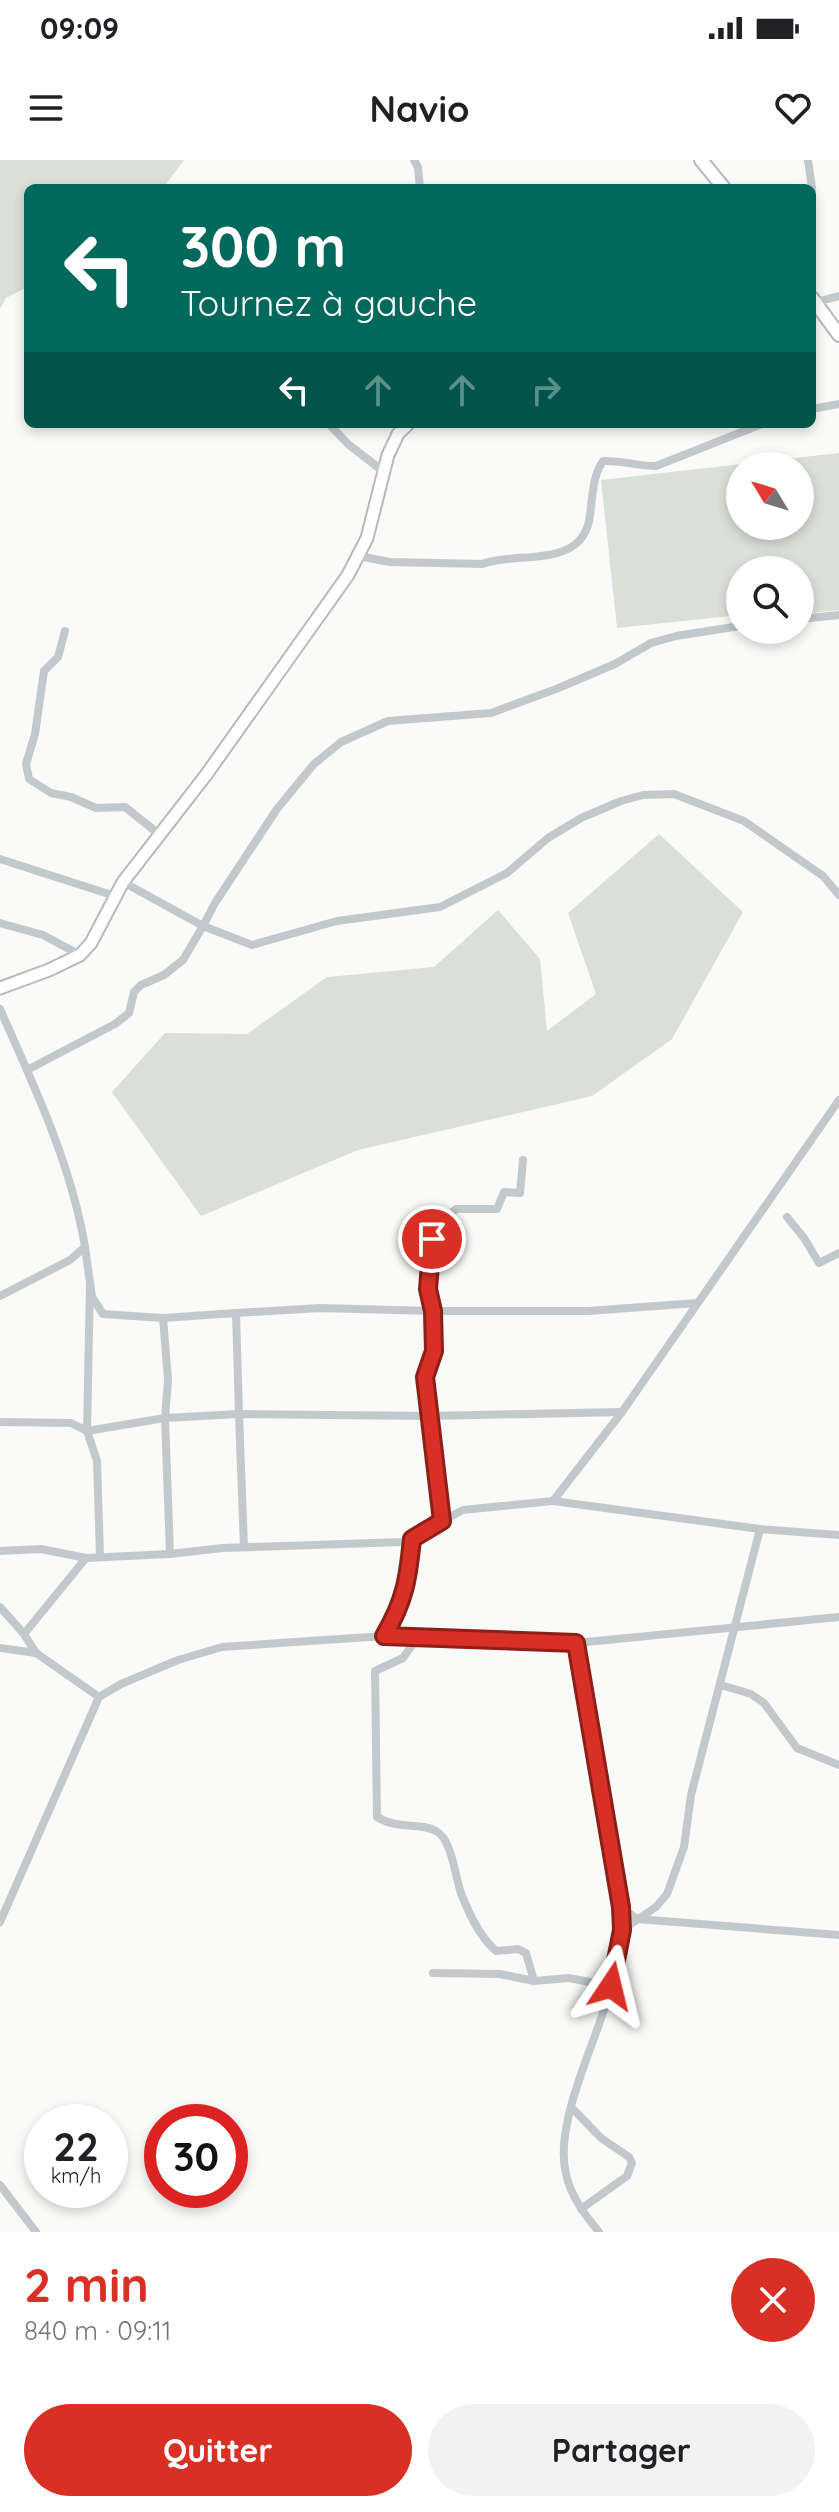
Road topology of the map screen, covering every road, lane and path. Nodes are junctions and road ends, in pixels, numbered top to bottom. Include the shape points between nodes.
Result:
1 (414, 160) edge
2 (701, 160) edge
3 (808, 160) edge
4 (420, 184) edge
5 (721, 184) edge
6 (811, 184) edge
7 (839, 296) edge
8 (816, 300) edge
9 (816, 303) edge
10 (839, 335) edge
11 (839, 404) edge
12 (816, 408) edge
13 (333, 428) edge
14 (405, 428) edge
15 (752, 428) edge
16 (384, 472) junction
17 (358, 556) junction
18 (839, 615) edge
19 (814, 618) edge
20 (726, 628) edge
21 (65, 631) dead end
22 (159, 834) junction
23 (0, 859) edge
24 (123, 882) junction
25 (839, 895) edge
26 (115, 896) junction
27 (0, 923) edge
28 (203, 926) junction
29 (80, 955) junction
30 (0, 988) edge
31 (0, 1009) edge
32 (27, 1070) junction
33 (839, 1100) edge
34 (523, 1160) dead end
35 (787, 1217) dead end
36 (85, 1247) junction
37 (839, 1253) edge
38 (90, 1283) junction
39 (0, 1284) edge
40 (3, 1294) edge
41 (697, 1303) junction
42 (433, 1311) junction
43 (236, 1313) junction
44 (163, 1318) junction
45 (622, 1412) junction
46 (239, 1414) junction
47 (430, 1416) junction
48 (165, 1418) junction
49 (0, 1422) edge
50 (87, 1431) junction
51 (553, 1501) junction
52 (442, 1521) junction
53 (760, 1529) junction
54 (839, 1535) edge
55 (412, 1539) junction
56 (244, 1547) junction
57 (0, 1551) edge
58 (170, 1554) junction
59 (100, 1556) junction
60 (86, 1558) junction
61 (0, 1607) edge
62 (839, 1617) edge
63 (733, 1628) junction
64 (24, 1634) junction
65 (384, 1636) junction
66 (418, 1637) junction
67 (576, 1643) junction
68 (0, 1648) edge
69 (36, 1653) junction
70 (721, 1685) junction
71 (99, 1697) junction
72 (839, 1765) edge
73 (0, 1890) edge
74 (13, 1894) junction
75 (667, 1894) junction
76 (621, 1907) junction
77 (637, 1919) junction
78 (661, 1919) junction
79 (0, 1922) edge
80 (622, 1930) junction
81 (839, 1935) edge
82 (433, 1973) dead end
83 (534, 1981) junction
84 (611, 1986) junction
85 (572, 2108) junction
86 (0, 2185) edge
87 (581, 2209) junction
88 (36, 2232) edge
89 (599, 2232) edge

1 - 4 street
2 - 5 highway
3 - 6 street
7 - 8 street
9 - 10 highway
11 - 12 street
13 - 16 street
14 - 16 main road via 392,445
15 - 17 street via 656,466 603,461 596,470 589,522 581,540 567,550 482,564
16 - 17 main road
17 - 22 main road via 303,640
18 - 19 street
20 - 28 street via 651,643 615,664 491,713 388,721 341,742 314,764 277,809
21 - 22 street via 58,657 44,671 26,764 29,779 51,793 96,808 125,807
22 - 24 main road
23 - 26 street
24 - 26 main road
24 - 28 street
25 - 28 street via 823,876 744,821 674,794 643,795 581,818 507,873 440,907 337,921 252,945
26 - 29 main road
27 - 29 street via 43,935
28 - 32 street via 183,960 134,992 129,1013
29 - 30 main road
31 - 32 street
32 - 36 street via 80,1213
33 - 41 street
34 - 42 street via 520,1193 504,1192 497,1209 456,1209 435,1228 428,1289
35 - 37 street via 819,1263
36 - 38 street
36 - 40 street
38 - 44 street via 103,1314
38 - 50 street
39 - 40 street
41 - 42 street via 588,1311
41 - 45 street
42 - 43 street via 320,1308
42 - 47 street via 434,1351 425,1377
43 - 44 street
43 - 46 street
44 - 48 street
45 - 47 street
45 - 51 street
46 - 47 street
46 - 48 street
46 - 56 street
47 - 52 street
48 - 50 street
48 - 58 street
49 - 50 street via 71,1423
50 - 59 street via 97,1461
51 - 52 street via 463,1510
51 - 53 street
52 - 55 street
53 - 54 street
53 - 63 street
55 - 56 street
55 - 65 street via 408,1584
56 - 58 street
57 - 60 street via 41,1549
58 - 59 street
59 - 60 street
60 - 64 street
61 - 64 street
62 - 63 street
63 - 67 street
63 - 70 street
64 - 69 street
65 - 66 street
65 - 71 street via 222,1647 178,1660
66 - 67 street
66 - 83 street via 403,1658 375,1671 377,1817 389,1825 436,1830 445,1840 461,1893 483,1939 496,1951 526,1953
67 - 76 street
68 - 69 street
69 - 71 street
70 - 72 street via 764,1703 797,1748
70 - 75 street via 691,1795 684,1847
71 - 74 street
73 - 74 street
74 - 79 street
75 - 77 street
75 - 78 street
76 - 77 street
76 - 80 street
77 - 78 street
77 - 80 street
78 - 81 street
80 - 84 street
82 - 83 street via 500,1974
83 - 84 street via 569,1978
84 - 85 street
85 - 87 street via 565,2171
85 - 87 street via 632,2163 627,2176
86 - 88 street
87 - 89 street

